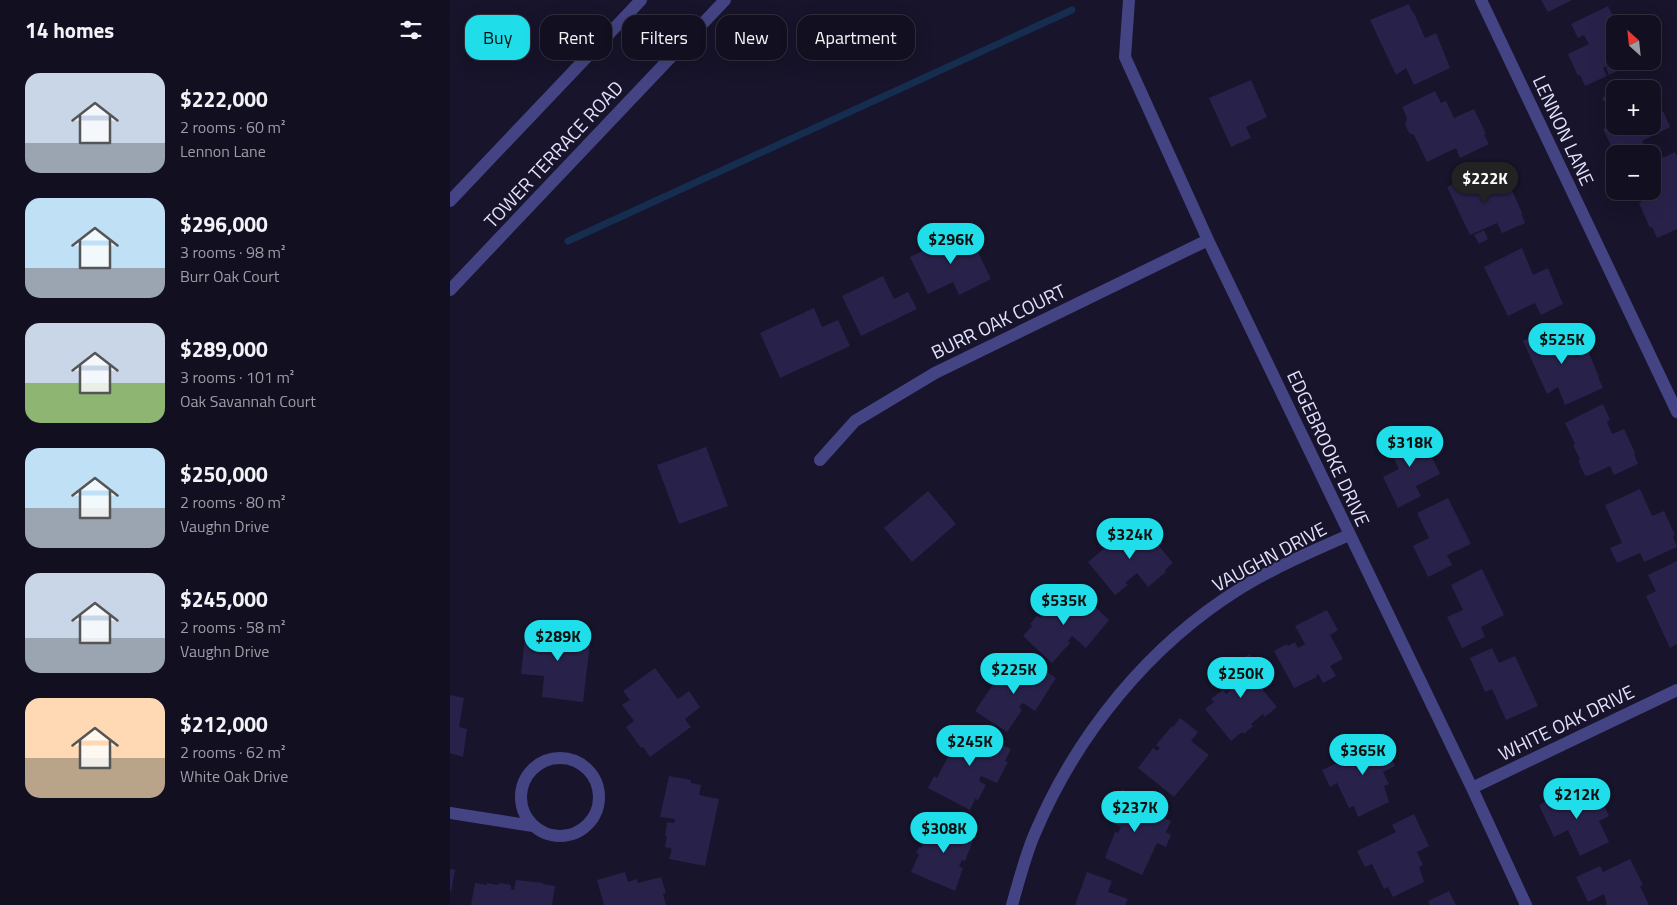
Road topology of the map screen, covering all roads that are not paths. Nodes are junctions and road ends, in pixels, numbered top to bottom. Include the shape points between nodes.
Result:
1 (641, 0) edge
2 (725, 0) edge
3 (1129, 0) edge
4 (1481, 0) edge
5 (450, 200) edge
6 (1208, 240) junction
7 (450, 290) edge
8 (1677, 412) edge
9 (820, 460) dead end
10 (1349, 535) junction
11 (1677, 690) edge
12 (1472, 788) junction
13 (450, 814) edge
14 (533, 826) junction
15 (1012, 905) edge
16 (1526, 905) edge

1 - 5 street
2 - 7 street, TOWER TERRACE ROAD
3 - 6 street, EDGEBROOKE DRIVE via 1125,57
4 - 8 street, LENNON LANE
6 - 9 street, BURR OAK COURT via 935,373 855,422
6 - 10 street, EDGEBROOKE DRIVE
10 - 12 street, EDGEBROOKE DRIVE
10 - 15 street, VAUGHN DRIVE via 1241,588 1165,646 1124,688 1090,733 1060,782 1034,834
11 - 12 street, WHITE OAK DRIVE
12 - 16 street, EDGEBROOKE DRIVE
13 - 14 street
14 - 14 street via 557,836 569,835 591,822 599,798 598,785 592,774 570,759 544,761 534,768 525,778 521,791 525,816

